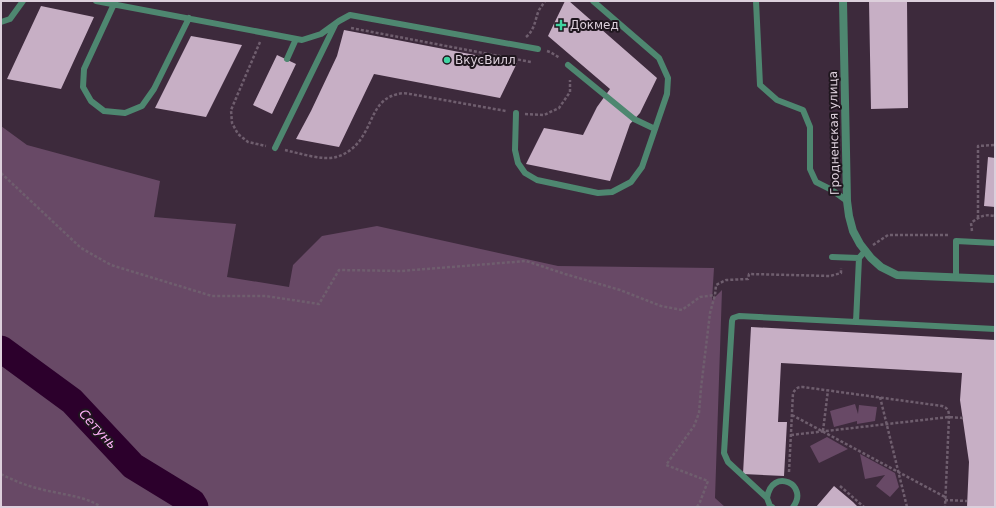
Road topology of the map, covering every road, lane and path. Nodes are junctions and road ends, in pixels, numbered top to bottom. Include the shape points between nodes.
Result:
1 (23, 1) edge
2 (96, 1) edge
3 (545, 1) edge
4 (593, 1) edge
5 (756, 1) edge
6 (843, 1) edge
7 (114, 4) junction
8 (189, 18) junction
9 (1, 22) edge
10 (335, 24) junction
11 (265, 33) junction
12 (296, 39) junction
13 (516, 45) junction
14 (538, 49) joint
15 (287, 59) dead end
16 (531, 62) dead end
17 (568, 66) junction
18 (516, 113) junction
19 (655, 129) junction
20 (995, 145) edge
21 (275, 148) junction
22 (1, 173) edge
23 (847, 201) junction
24 (995, 216) edge
25 (978, 218) junction
26 (949, 235) dead end
27 (972, 242) junction
28 (995, 243) edge
29 (864, 251) junction
30 (832, 257) dead end
31 (859, 258) junction
32 (830, 276) dead end
33 (956, 278) junction
34 (995, 279) edge
35 (715, 296) junction
36 (856, 322) junction
37 (995, 329) edge
38 (828, 390) junction
39 (880, 397) junction
40 (792, 415) junction
41 (950, 417) junction
42 (963, 418) dead end
43 (887, 424) junction
44 (823, 431) junction
45 (791, 435) junction
46 (790, 465) dead end
47 (898, 472) junction
48 (1, 474) edge
49 (840, 486) dead end
50 (767, 498) junction
51 (945, 499) junction
52 (967, 502) dead end
53 (101, 507) edge
54 (697, 507) edge
55 (772, 507) edge
56 (793, 507) edge
57 (864, 507) edge
58 (907, 507) edge
59 (945, 507) edge

1 - 9 lane via 10,19
2 - 7 lane
3 - 13 path via 530,34
4 - 19 lane via 659,58 668,78 667,94
5 - 23 lane via 760,85 777,100 803,110 810,127 810,169 816,182
6 - 23 street, Гродненская улица
7 - 8 lane
7 - 8 lane via 84,70 83,87 91,101 104,111 125,113 142,106 154,89
8 - 11 lane
10 - 12 lane via 321,34 302,40
10 - 13 lane via 350,15
10 - 16 path
10 - 21 lane
11 - 12 lane
11 - 21 path via 231,110 232,123 238,134 248,142
12 - 15 lane
13 - 14 lane
14 - 17 path via 550,52
17 - 18 path via 570,92 559,108 544,115
17 - 19 lane via 634,119
18 - 19 lane via 515,150 518,163 525,173 537,180 598,193 612,192 631,182 642,168
18 - 21 path via 398,93 385,99 376,108 364,135 352,150 336,158 323,158
20 - 25 path via 978,146
22 - 35 path via 81,248 111,265 212,296 266,296 319,304 339,270 401,271 526,261 620,290 661,306 682,310 700,297
23 - 29 street, Гродненская улица via 853,231
24 - 25 path via 986,215
25 - 27 path via 971,223
26 - 29 path via 888,235
27 - 28 lane
27 - 33 lane via 956,241
29 - 31 lane
29 - 33 street, Гродненская улица via 881,267 897,276
30 - 31 lane
31 - 36 lane
32 - 35 path via 748,274 748,279 726,280 716,285
33 - 34 street, Гродненская улица
35 - 54 path via 710,313 700,413 694,426 666,465 708,480
36 - 37 lane
36 - 50 lane via 739,316 732,319 724,453 728,462
38 - 39 path
38 - 40 path via 798,387 795,389
38 - 44 path
39 - 41 path via 946,407
39 - 43 path
40 - 44 path
40 - 45 path
41 - 42 path
41 - 43 path
41 - 51 path
43 - 44 path
43 - 47 path
44 - 45 path
44 - 47 path
45 - 46 path
47 - 51 path
47 - 58 path
48 - 53 path via 36,488 92,501
49 - 57 path
50 - 55 lane
50 - 56 lane via 768,490 773,484 789,482 798,494
51 - 52 path
51 - 59 path

